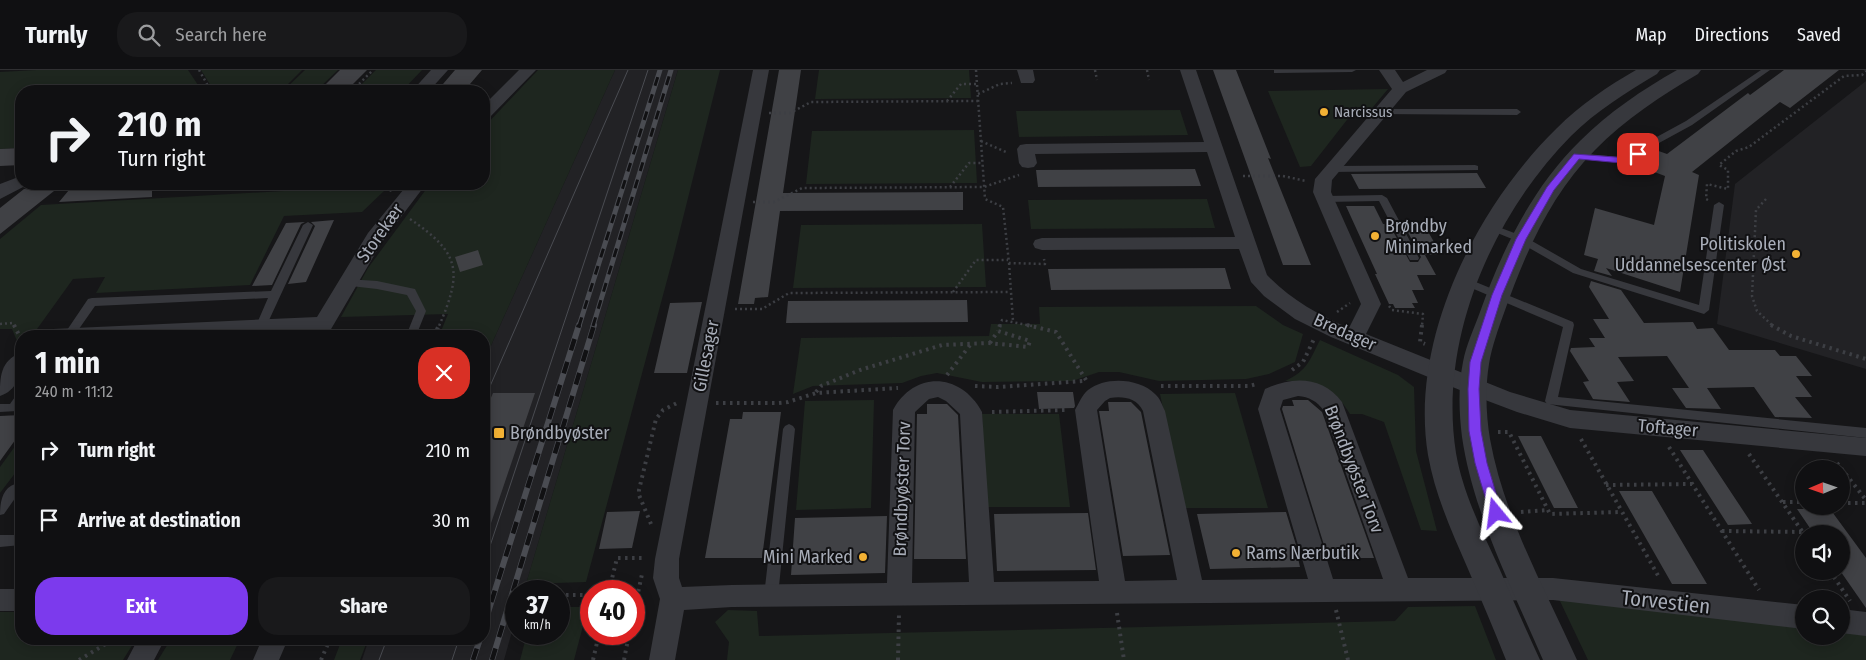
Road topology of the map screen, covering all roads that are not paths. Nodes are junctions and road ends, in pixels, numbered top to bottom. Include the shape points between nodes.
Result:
1 (440, 70) edge
2 (528, 70) edge
3 (761, 70) edge
4 (1188, 70) edge
5 (1352, 70) edge
6 (1387, 70) edge
7 (1439, 70) edge
8 (1650, 70) edge
9 (1691, 70) edge
10 (1766, 70) edge
11 (1277, 71) edge
12 (426, 85) edge
13 (1400, 89) junction
14 (490, 108) edge
15 (1380, 112) junction
16 (1517, 112) dead end
17 (1213, 147) junction
18 (1577, 156) junction
19 (1028, 163) road end
20 (1475, 168) dead end
21 (1333, 169) junction
22 (15, 183) edge
23 (410, 191) edge
24 (1324, 192) junction
25 (0, 193) edge
26 (1719, 206) road end
27 (308, 225) dead end
28 (1493, 228) junction
29 (1521, 239) junction
30 (1245, 243) junction
31 (1042, 244) road end
32 (1414, 258) dead end
33 (1466, 282) junction
34 (346, 283) junction
35 (275, 294) junction
36 (1497, 295) junction
37 (260, 328) junction
38 (69, 330) edge
39 (211, 330) edge
40 (320, 330) edge
41 (414, 330) edge
42 (1354, 337) junction
43 (1443, 363) junction
44 (15, 369) edge
45 (0, 388) edge
46 (1474, 389) junction
47 (15, 406) edge
48 (0, 408) edge
49 (788, 429) dead end
50 (1866, 433) edge
51 (1866, 447) edge
52 (15, 489) edge
53 (0, 510) edge
54 (15, 540) edge
55 (0, 541) edge
56 (1399, 589) junction
57 (1327, 590) junction
58 (1493, 590) junction
59 (1528, 590) junction
60 (1192, 592) junction
61 (1114, 593) junction
62 (982, 595) junction
63 (771, 596) junction
64 (899, 596) junction
65 (673, 599) junction
66 (0, 600) edge
67 (15, 600) edge
68 (1795, 616) edge
69 (1850, 622) edge
70 (1866, 624) edge
71 (149, 645) edge
72 (272, 645) edge
73 (140, 660) edge
74 (266, 660) edge
75 (662, 660) edge
76 (1523, 660) edge
77 (1560, 660) edge

1 - 12 street
2 - 14 street
3 - 65 street, Gillesager via 697,402 653,556 666,578
4 - 17 street, Bredager
5 - 11 lane
6 - 13 street
7 - 13 street
8 - 28 street via 1607,96 1563,133 1526,174
9 - 18 street via 1628,110
10 - 18 lane via 1689,123 1645,147 1632,162
13 - 15 street
15 - 16 lane
15 - 21 street
17 - 19 street via 1026,149
17 - 30 street, Bredager
18 - 29 street via 1550,189
20 - 21 lane
21 - 24 street via 1324,179
22 - 25 street
23 - 34 street, Storekær via 380,229
24 - 32 lane via 1382,198
24 - 42 street via 1371,304
26 - 29 lane via 1704,310 1577,271
27 - 35 lane
28 - 29 lane
28 - 33 street
29 - 36 street
30 - 31 street
30 - 42 street, Bredager via 1258,277 1267,289 1290,307
33 - 36 lane
33 - 43 street via 1454,314
34 - 40 street, Storekær
34 - 41 lane via 411,292 421,311
35 - 37 lane
35 - 38 lane via 92,302
36 - 46 street via 1476,362
36 - 50 lane via 1569,325 1552,401
37 - 39 street
37 - 40 street
42 - 43 street, Bredager
43 - 46 street, Bredager
43 - 58 street via 1438,415 1442,452 1457,509
44 - 45 street
46 - 51 street, Toftager via 1570,419
46 - 59 street via 1475,431 1481,463 1496,513
47 - 48 lane
49 - 63 lane
52 - 53 lane
54 - 55 lane
56 - 57 street
56 - 57 street, Brøndbyøster Torv via 1334,408 1320,393 1291,387 1273,395 1269,409
56 - 58 street
57 - 60 street
58 - 59 street
58 - 76 street
59 - 68 street, Torvestien via 1554,590
59 - 77 street
60 - 61 street
60 - 61 street via 1154,411 1148,399 1136,392 1119,389 1090,391
61 - 62 street
62 - 64 street
62 - 64 street, Brøndbyøster Torv via 971,412 960,398 935,388 915,396 904,410
63 - 64 street
63 - 65 street
65 - 75 street
66 - 67 street
69 - 70 street
71 - 73 street
72 - 74 street

